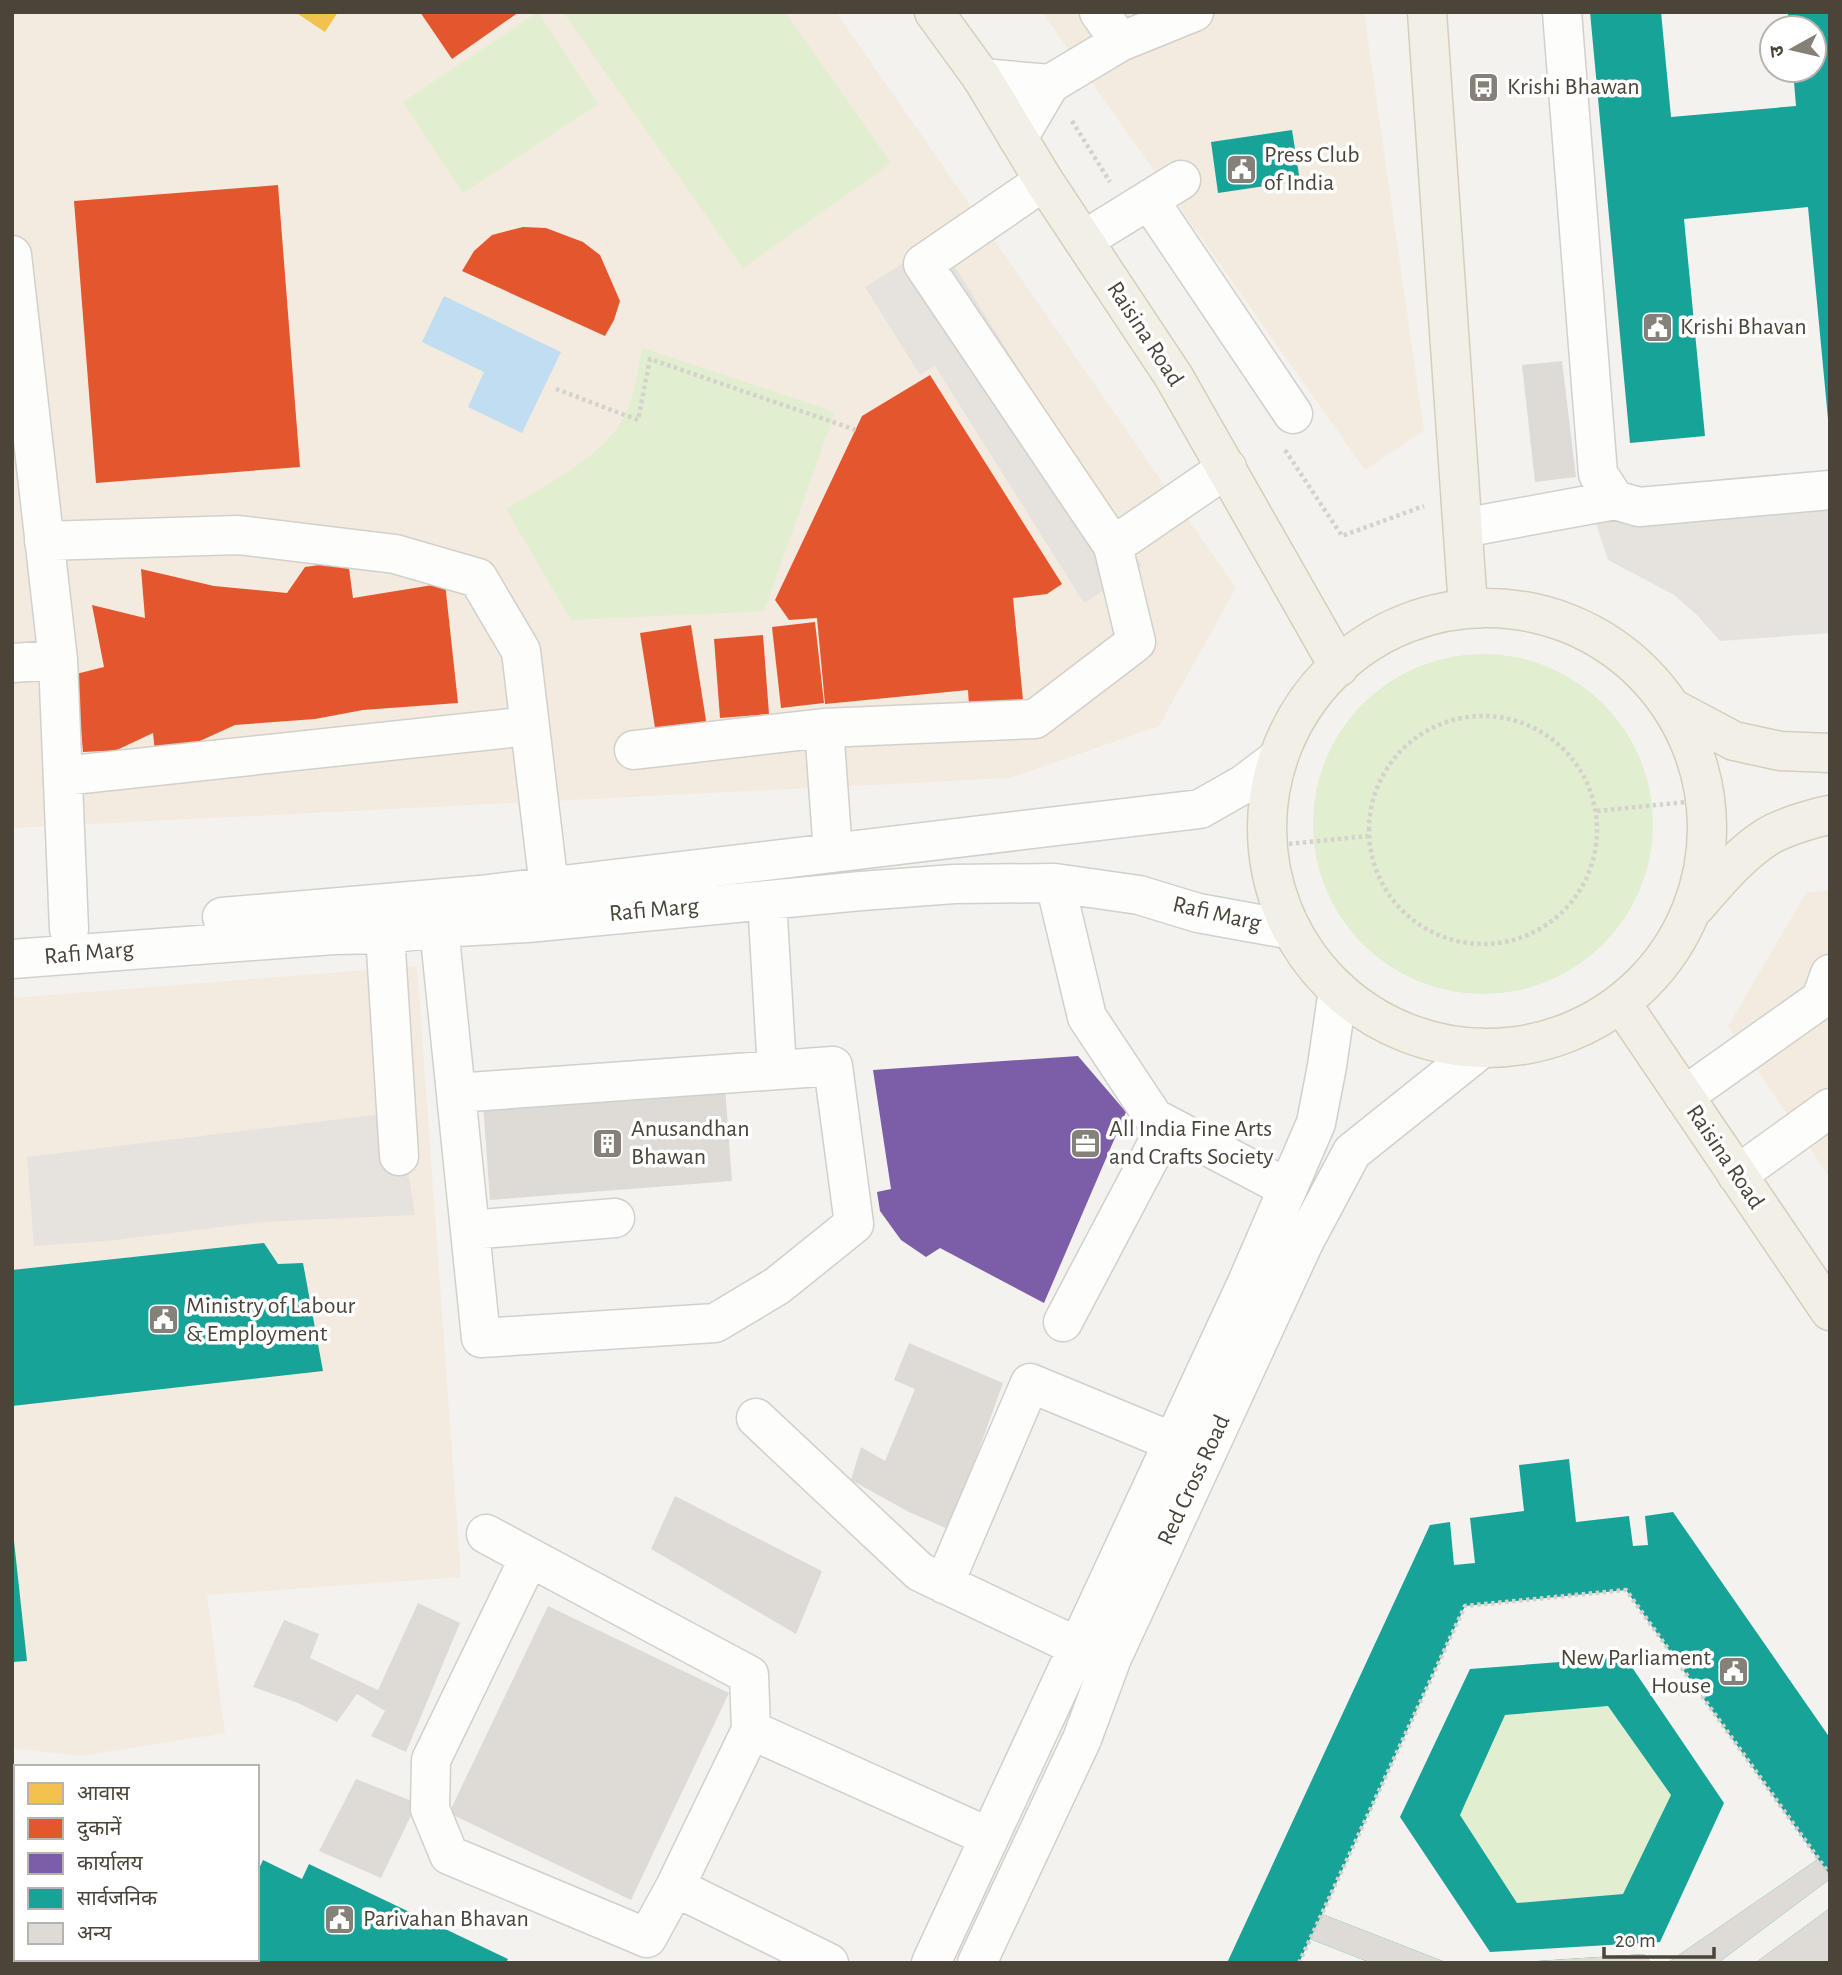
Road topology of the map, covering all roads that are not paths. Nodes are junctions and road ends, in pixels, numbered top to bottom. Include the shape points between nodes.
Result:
1 (934, 12) edge
2 (1194, 12) edge
3 (1427, 12) edge
4 (1562, 12) edge
5 (1110, 27) edge
6 (982, 78) junction
7 (1050, 84) junction
8 (1018, 138) junction
9 (1181, 180) dead end
10 (1044, 181) junction
11 (1149, 200) junction
12 (1084, 240) junction
13 (12, 255) edge
14 (1293, 414) dead end
15 (1227, 468) junction
16 (1830, 490) edge
17 (1615, 500) junction
18 (1463, 528) junction
19 (44, 541) junction
20 (1113, 546) junction
21 (1468, 607) junction
22 (58, 660) junction
23 (12, 663) edge
24 (1339, 667) junction
25 (1672, 708) junction
26 (529, 726) junction
27 (824, 728) junction
28 (634, 750) dead end
29 (1830, 753) edge
30 (1277, 759) junction
31 (63, 776) junction
32 (1830, 815) edge
33 (833, 853) junction
34 (1055, 883) junction
35 (549, 887) junction
36 (768, 900) junction
37 (1688, 916) junction
38 (439, 928) junction
39 (69, 929) junction
40 (1292, 930) junction
41 (12, 934) edge
42 (385, 934) junction
43 (12, 960) edge
44 (1338, 990) junction
45 (1827, 996) edge
46 (1621, 1003) junction
47 (1482, 1048) junction
48 (777, 1070) junction
49 (456, 1093) junction
50 (1684, 1096) junction
51 (1830, 1108) edge
52 (1167, 1125) junction
53 (399, 1156) dead end
54 (1737, 1175) junction
55 (1287, 1188) junction
56 (615, 1218) dead end
57 (470, 1230) junction
58 (1830, 1311) edge
59 (1063, 1322) dead end
60 (756, 1418) dead end
61 (1173, 1442) junction
62 (486, 1534) dead end
63 (529, 1558) junction
64 (944, 1584) junction
65 (1078, 1647) junction
66 (751, 1730) junction
67 (989, 1837) junction
68 (675, 1887) junction
69 (829, 1963) edge
70 (931, 1963) edge
71 (977, 1963) edge

1 - 6 main road, Raisina Road
2 - 5 street
3 - 18 main road
4 - 17 street via 1598,474
5 - 7 street
6 - 7 street
6 - 8 main road, Raisina Road
7 - 8 street
8 - 10 main road, Raisina Road
9 - 11 street
10 - 12 main road, Raisina Road
10 - 20 street via 923,264
11 - 12 street
11 - 14 street
12 - 15 main road, Raisina Road
13 - 19 street
15 - 20 street
15 - 24 main road, Raisina Road
16 - 17 street via 1639,507
17 - 18 street
18 - 21 main road
19 - 22 street
19 - 26 street via 238,535 395,554 478,578 521,651
20 - 27 street via 1136,642 1035,719
21 - 24 main road via 1409,620 1377,635
21 - 25 main road via 1536,615 1603,638 1642,669
22 - 23 street
22 - 31 street
24 - 30 main road via 1290,727
25 - 29 main road via 1734,741 1780,751
25 - 37 main road via 1695,752 1706,800 1706,849
26 - 31 street
26 - 35 street
27 - 28 street
27 - 33 street
30 - 33 street, Rafi Marg via 1200,809
30 - 40 main road via 1266,829 1269,864
31 - 39 street
32 - 37 main road via 1768,836 1723,874
33 - 35 street, Rafi Marg
34 - 36 street, Rafi Marg via 954,884
34 - 40 street, Rafi Marg via 1139,895 1198,913
34 - 52 street via 1087,1017 1154,1118
35 - 39 street, Rafi Marg
36 - 38 street, Rafi Marg
36 - 48 street
37 - 46 main road via 1648,978
38 - 42 street, Rafi Marg
38 - 49 street
39 - 41 street, Rafi Marg
40 - 44 main road via 1306,956
42 - 43 street, Rafi Marg
42 - 53 street
44 - 47 main road via 1369,1014 1404,1032 1442,1044
44 - 55 street, Red Cross Road via 1316,1123
45 - 50 street
46 - 47 main road via 1555,1038
46 - 50 main road, Raisina Road
47 - 71 street, Red Cross Road via 1352,1152 1292,1267
48 - 49 street
48 - 57 street via 833,1066 855,1224 777,1286 715,1323 481,1338
49 - 57 street
50 - 54 main road, Raisina Road
51 - 54 street
52 - 55 street
52 - 59 street
54 - 58 main road, Raisina Road
55 - 61 street, Red Cross Road
56 - 57 street
60 - 64 street via 920,1572
61 - 64 street via 1030,1383
61 - 65 street, Red Cross Road
62 - 63 street
63 - 66 street via 749,1675
63 - 68 street via 431,1760 430,1809 449,1855 647,1938
64 - 65 street
65 - 67 street, Red Cross Road
66 - 67 street
66 - 68 street
67 - 70 street, Red Cross Road
68 - 69 street

